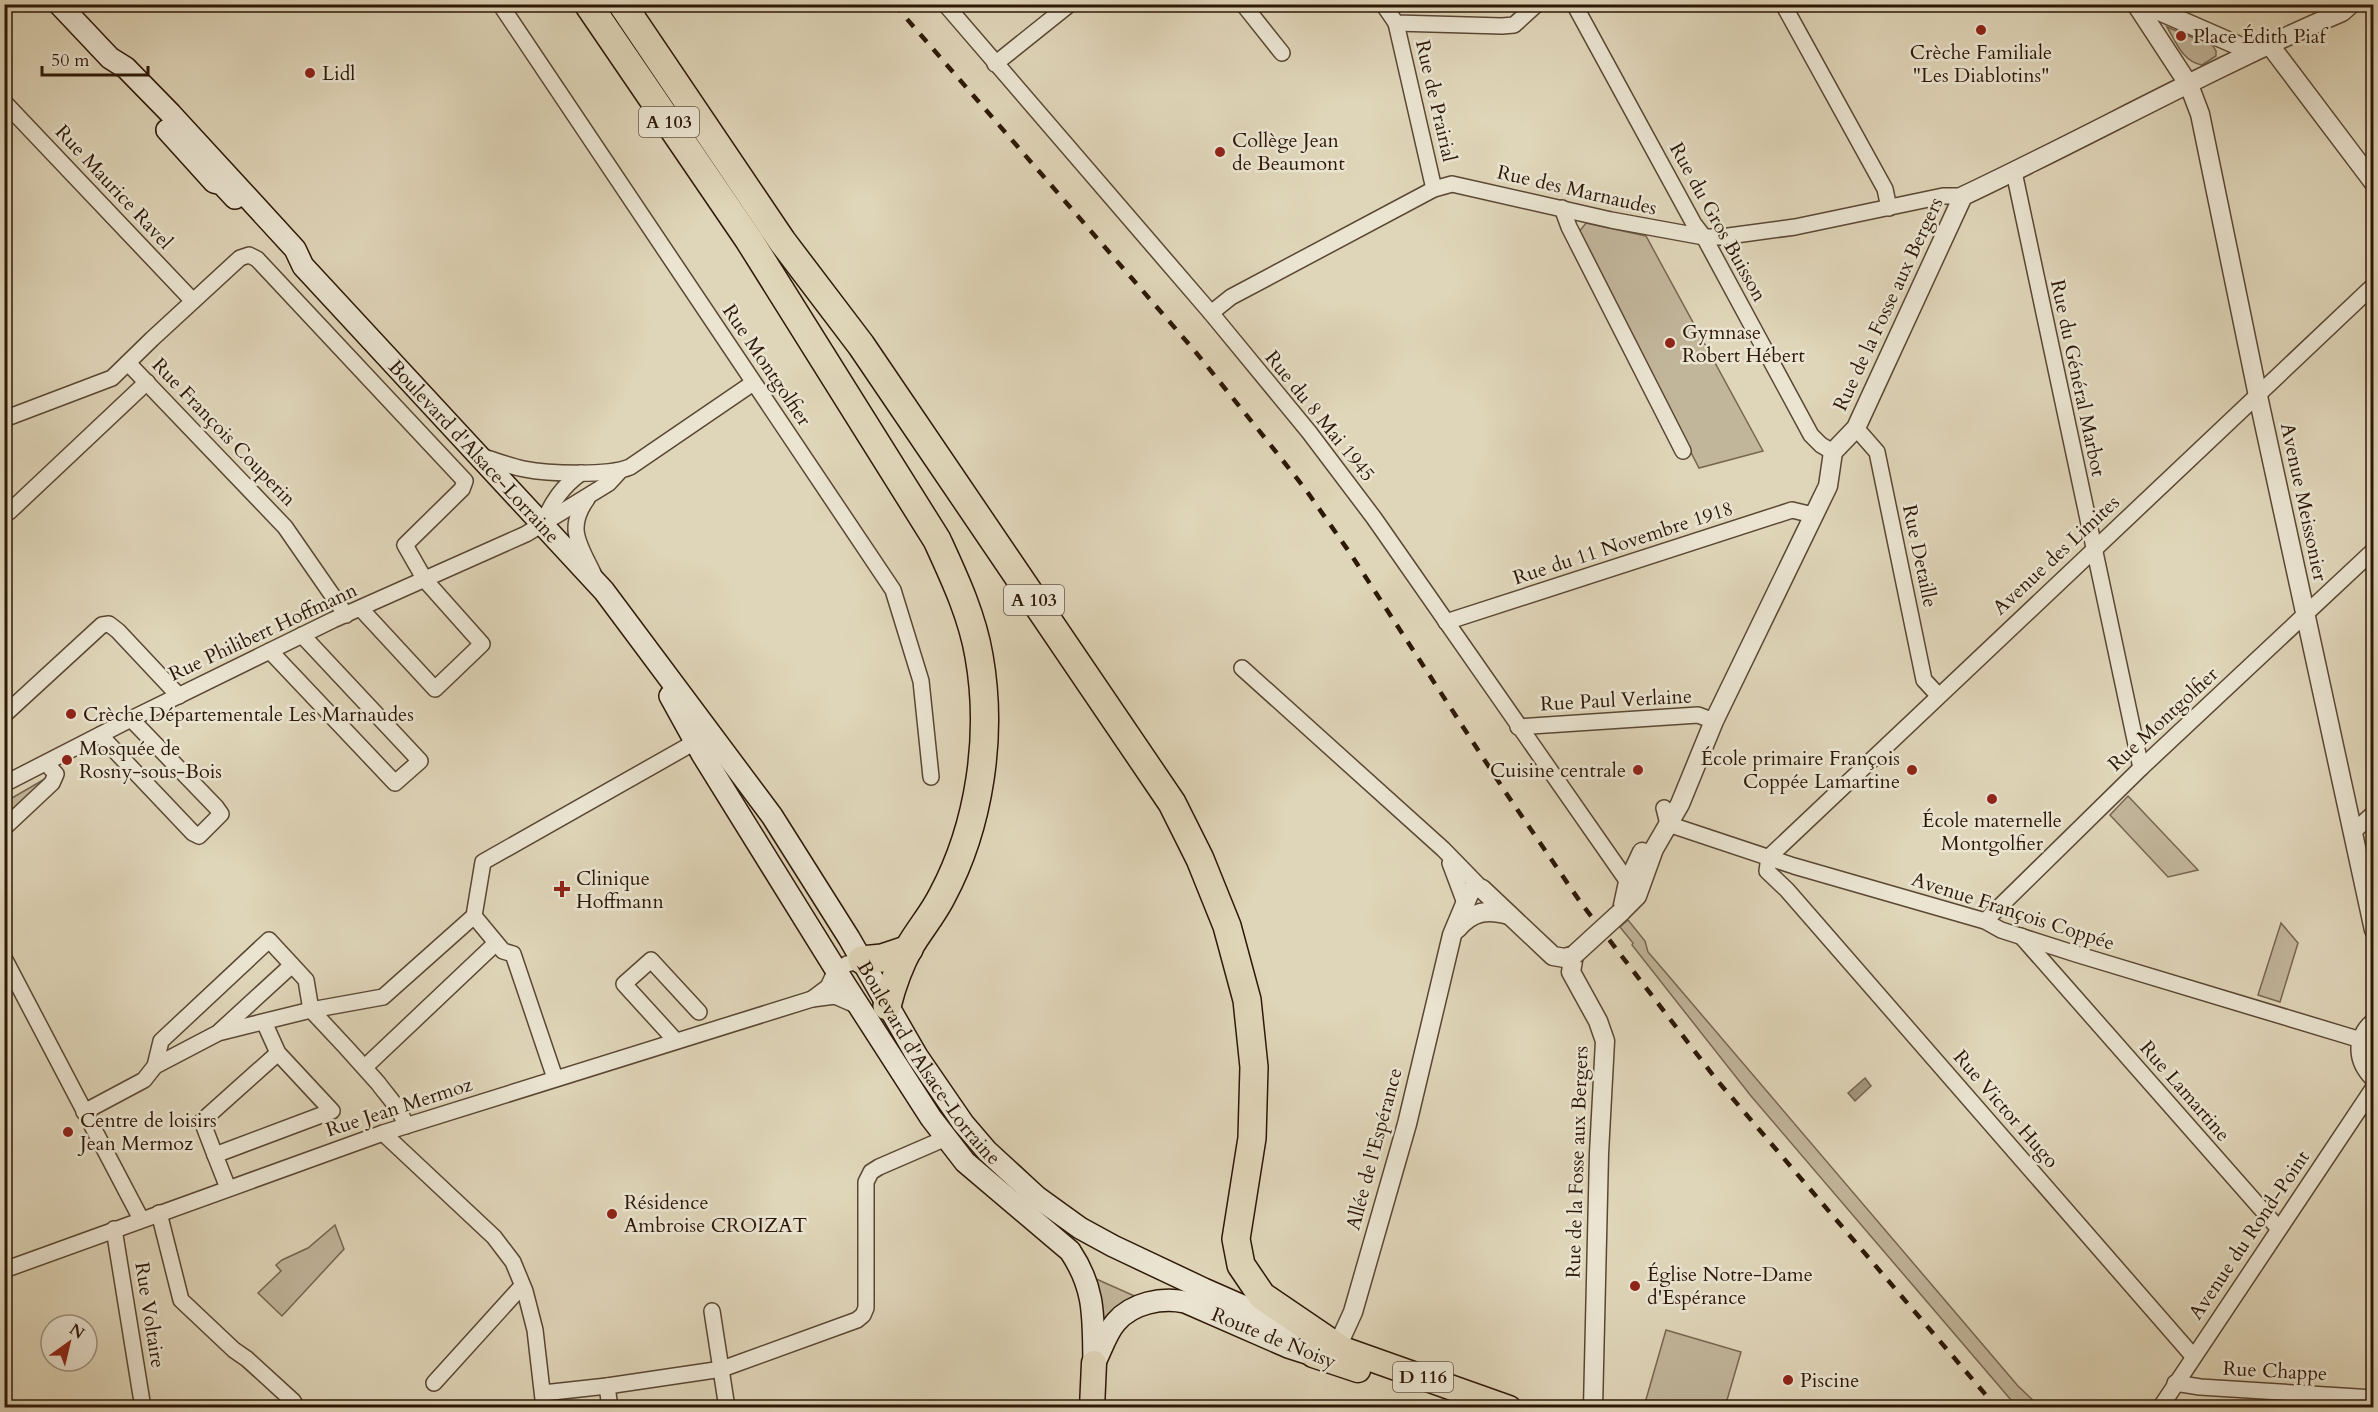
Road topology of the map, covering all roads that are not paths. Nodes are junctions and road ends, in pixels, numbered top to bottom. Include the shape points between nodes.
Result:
1 (59, 4) edge
2 (500, 4) edge
3 (588, 4) edge
4 (622, 4) edge
5 (945, 4) edge
6 (1070, 4) edge
7 (1243, 4) edge
8 (1383, 4) edge
9 (1537, 4) edge
10 (1574, 4) edge
11 (1783, 4) edge
12 (2136, 4) edge
13 (2144, 4) edge
14 (2350, 7) edge
15 (1396, 23) junction
16 (2261, 48) junction
17 (1282, 53) dead end
18 (110, 58) junction
19 (994, 64) junction
20 (2189, 85) junction
21 (4, 102) edge
22 (144, 105) junction
23 (219, 165) junction
24 (2014, 172) junction
25 (2373, 183) edge
26 (1434, 189) junction
27 (1963, 196) junction
28 (1562, 207) junction
29 (1889, 208) junction
30 (1704, 237) junction
31 (303, 266) junction
32 (2373, 285) edge
33 (193, 301) junction
34 (1210, 313) junction
35 (128, 363) junction
36 (147, 382) junction
37 (753, 383) junction
38 (2258, 396) junction
39 (4, 419) edge
40 (1856, 428) junction
41 (1683, 451) dead end
42 (1833, 452) junction
43 (480, 456) junction
44 (620, 471) junction
45 (581, 473) junction
46 (588, 496) junction
47 (4, 508) edge
48 (1813, 515) junction
49 (543, 524) junction
50 (2093, 549) junction
51 (2373, 550) edge
52 (424, 580) junction
53 (600, 586) junction
54 (361, 609) junction
55 (346, 615) junction
56 (2305, 615) junction
57 (1446, 622) junction
58 (302, 635) junction
59 (641, 642) junction
60 (270, 651) junction
61 (1242, 668) dead end
62 (179, 696) junction
63 (1938, 696) junction
64 (4, 715) edge
65 (130, 719) junction
66 (1714, 721) junction
67 (1518, 727) junction
68 (100, 735) junction
69 (695, 742) junction
70 (46, 763) junction
71 (2141, 768) junction
72 (932, 777) dead end
73 (4, 784) edge
74 (2373, 813) edge
75 (1666, 816) junction
76 (4, 828) edge
77 (2353, 832) junction
78 (1443, 849) junction
79 (1769, 857) junction
80 (1650, 860) junction
81 (1794, 866) junction
82 (1628, 882) junction
83 (1787, 890) junction
84 (1475, 905) junction
85 (1625, 909) junction
86 (474, 916) junction
87 (1985, 921) junction
88 (2373, 930) edge
89 (2021, 936) junction
90 (496, 943) junction
91 (909, 949) junction
92 (2076, 954) junction
93 (1574, 955) junction
94 (4, 958) edge
95 (862, 960) junction
96 (292, 965) junction
97 (836, 970) junction
98 (2061, 981) junction
99 (812, 999) junction
100 (858, 1006) junction
101 (887, 1006) junction
102 (311, 1010) junction
103 (699, 1012) dead end
104 (264, 1022) junction
105 (2373, 1022) edge
106 (218, 1033) junction
107 (676, 1041) junction
108 (2361, 1041) junction
109 (279, 1053) junction
110 (895, 1064) junction
111 (155, 1066) junction
112 (365, 1067) junction
113 (555, 1078) junction
114 (2373, 1078) edge
115 (2373, 1087) edge
116 (84, 1112) junction
117 (406, 1126) junction
118 (383, 1133) junction
119 (946, 1138) junction
120 (215, 1155) junction
121 (228, 1188) junction
122 (159, 1213) junction
123 (141, 1220) junction
124 (114, 1229) junction
125 (2279, 1229) junction
126 (4, 1270) edge
127 (522, 1286) junction
128 (712, 1311) dead end
129 (1325, 1351) junction
130 (2193, 1356) junction
131 (1094, 1363) junction
132 (722, 1369) junction
133 (434, 1383) dead end
134 (2175, 1383) junction
135 (608, 1386) junction
136 (2373, 1398) edge
137 (543, 1400) edge
138 (143, 1407) edge
139 (297, 1407) edge
140 (610, 1407) edge
141 (727, 1407) edge
142 (1092, 1407) edge
143 (1481, 1407) edge
144 (1509, 1407) edge
145 (1593, 1407) edge
146 (2160, 1407) edge

1 - 18 main road, Boulevard d'Alsace-Lorraine / D 116
2 - 37 street, Rue Montgolfier
3 - 91 highway, A 103 via 749,240 937,540 960,590 979,655 985,717 980,776 966,843 942,896
4 - 129 highway, A 103 via 1172,803 1227,926 1247,1000 1254,1067 1252,1138 1236,1239 1241,1265 1262,1296
5 - 19 street, Rue du 8 Mai 1945
6 - 19 street
7 - 17 street
8 - 15 street
9 - 15 street via 1514,25
10 - 30 street, Rue du Gros Buisson
11 - 29 street via 1885,189
12 - 20 street, Avenue Meissonier
13 - 16 street
14 - 16 street, Rue de la Fosse aux Bergers
15 - 26 street, Rue de Prairial
16 - 20 street, Rue de la Fosse aux Bergers
16 - 25 street
18 - 22 main road, Boulevard d'Alsace-Lorraine / D 116 via 116,75
18 - 23 main road, Boulevard d'Alsace-Lorraine / D 116 via 126,68
19 - 34 street, Rue du 8 Mai 1945
20 - 24 street, Rue de la Fosse aux Bergers
20 - 38 street, Avenue Meissonier via 2200,114
21 - 33 street, Rue Maurice Ravel
22 - 23 main road via 154,108 204,162
22 - 31 main road, Boulevard d'Alsace-Lorraine / D 116 via 289,258
23 - 31 main road, Boulevard d'Alsace-Lorraine / D 116 via 295,249
24 - 27 street, Rue de la Fosse aux Bergers
24 - 50 street, Rue du Général Marbot
26 - 28 street, Rue des Marnaudes via 1452,184 1468,186
26 - 34 street, Rue des Marnaudes via 1231,297
27 - 29 street, Rue des Marnaudes via 1943,196
27 - 40 street, Rue de la Fosse aux Bergers
28 - 30 street, Rue des Marnaudes
28 - 41 street
29 - 30 street, Rue des Marnaudes via 1795,227
30 - 42 street, Rue du Gros Buisson via 1811,435
31 - 43 main road, Boulevard d'Alsace-Lorraine / D 116
32 - 38 street, Avenue des Limites
33 - 35 street
33 - 52 street via 240,258 249,255 257,259 465,481 462,489 405,545
34 - 57 street, Rue du 8 Mai 1945 via 1322,449
35 - 36 street, Rue François Couperin
35 - 39 street, Rue François Couperin via 112,378
36 - 47 street via 9,512
36 - 55 street, Rue François Couperin via 285,527
37 - 44 street, Rue Philibert Hoffmann
37 - 72 street, Rue Montgolfier via 893,590 921,681
38 - 50 street, Avenue des Limites
38 - 56 street, Avenue Meissonier
40 - 42 street, Rue de la Fosse aux Bergers
40 - 63 street, Rue Detaille via 1877,452 1924,680
42 - 48 street via 1828,486
43 - 45 street, Rue Philibert Hoffmann via 529,470
43 - 49 main road, Boulevard d'Alsace-Lorraine / D 116
44 - 45 street, Rue Philibert Hoffmann
44 - 46 street, Rue Philibert Hoffmann
45 - 49 street via 557,496
46 - 49 street, Rue Philibert Hoffmann
46 - 53 street via 579,510 575,528 579,545
48 - 57 street, Rue du 11 Novembre 1918 via 1792,510
48 - 66 street
49 - 52 street, Rue Philibert Hoffmann
49 - 53 main road, Boulevard d'Alsace-Lorraine / D 116
50 - 63 street, Avenue des Limites
50 - 71 street, Rue du Général Marbot
51 - 56 street, Rue Montgolfier
52 - 54 street, Rue Philibert Hoffmann
52 - 54 street via 482,644 435,689
53 - 59 main road, Boulevard d'Alsace-Lorraine / D 116
54 - 55 street, Rue Philibert Hoffmann
55 - 58 street, Rue Philibert Hoffmann
56 - 71 street, Rue Montgolfier
56 - 77 street, Avenue Meissonier
57 - 67 street, Rue du 8 Mai 1945
58 - 60 street, Rue Philibert Hoffmann
58 - 60 street via 420,761 394,783
59 - 69 main road, Boulevard d'Alsace-Lorraine / D 116
59 - 95 main road, Boulevard d'Alsace-Lorraine / D 116 via 771,816
60 - 62 street, Rue Philibert Hoffmann
61 - 78 street
62 - 64 street via 109,624 102,625
62 - 65 street, Rue Philibert Hoffmann
63 - 79 street, Avenue des Limites
65 - 68 street, Rue Philibert Hoffmann
65 - 68 street via 221,814 199,836
66 - 67 street, Rue Paul Verlaine via 1698,715
66 - 75 street
67 - 82 street, Rue du 8 Mai 1945
68 - 70 street, Rue Philibert Hoffmann
69 - 86 street via 483,862
69 - 97 main road, Boulevard d'Alsace-Lorraine / D 116
70 - 73 street, Rue Philibert Hoffmann
70 - 76 street via 56,774 52,783
71 - 87 street, Rue Montgolfier
74 - 77 street
75 - 79 street, Avenue François Coppée
75 - 80 street
75 - 82 street
77 - 88 street, Avenue Meissonier
78 - 84 street
78 - 84 street
79 - 81 street, Avenue François Coppée
79 - 83 street, Rue Victor Hugo via 1767,871
80 - 82 street
80 - 85 street via 1637,896
81 - 83 street
81 - 87 street, Avenue François Coppée
82 - 85 street
83 - 130 street, Rue Victor Hugo
84 - 93 street via 1509,915 1553,956
84 - 129 street, Allée de l'Espérance via 1452,935 1399,1153 1353,1312
85 - 93 street, bridge
86 - 90 street
86 - 102 street via 383,997
87 - 89 street, Avenue François Coppée
89 - 92 street, Avenue François Coppée
89 - 98 street, Rue Lamartine
90 - 112 street
90 - 113 street via 513,954
91 - 95 highway
91 - 101 highway, A 103
92 - 98 street via 2060,962 2057,969
92 - 108 street, Avenue François Coppée
93 - 145 street, Rue de la Fosse aux Bergers via 1571,972 1605,1041
94 - 116 street
95 - 97 street
95 - 101 main road, Boulevard d'Alsace-Lorraine / D 116
96 - 102 street via 306,980
96 - 106 street
96 - 111 street via 269,940 161,1041
97 - 99 street, Rue Jean Mermoz via 828,987
97 - 100 main road, Boulevard d'Alsace-Lorraine / D 116
98 - 125 street, Rue Lamartine
99 - 100 street, Rue Jean Mermoz via 835,996
99 - 107 street, Rue Jean Mermoz
100 - 110 main road, Boulevard d'Alsace-Lorraine / D 116
101 - 110 main road via 884,1028
101 - 129 main road, Boulevard d'Alsace-Lorraine / D 116 via 963,1123 1037,1197 1113,1246
102 - 104 street
102 - 112 street
103 - 107 street via 651,960 624,984
104 - 106 street
104 - 109 street
105 - 108 street
106 - 111 street
107 - 113 street, Rue Jean Mermoz
108 - 114 street via 2360,1057
109 - 120 street via 202,1121
109 - 120 street via 332,1111
110 - 119 main road, Boulevard d'Alsace-Lorraine / D 116
111 - 116 street via 144,1080
112 - 117 street via 393,1100
113 - 117 street, Rue Jean Mermoz
115 - 125 street, Avenue du Rond-Point
116 - 123 street
117 - 118 street, Rue Jean Mermoz
118 - 121 street, Rue Jean Mermoz
118 - 127 street via 494,1237 513,1263
119 - 131 main road, Boulevard d'Alsace-Lorraine / D 116 via 965,1162 1058,1240 1075,1259 1089,1287
119 - 132 street via 879,1167 868,1177 863,1315
120 - 121 street
121 - 122 street, Rue Jean Mermoz
122 - 123 street, Rue Jean Mermoz
122 - 139 street via 181,1300
123 - 124 street, Rue Jean Mermoz
124 - 126 street, Rue Jean Mermoz
124 - 138 street, Rue Voltaire
125 - 130 street, Avenue du Rond-Point
127 - 133 street
127 - 137 street via 535,1330
128 - 132 street
129 - 131 main road, Route de Noisy / D 116 via 1288,1347 1173,1299 1125,1312 1114,1323
129 - 143 main road, Route de Noisy / D 116
129 - 144 main road, Route de Noisy / D 116
130 - 134 street, Avenue du Rond-Point
131 - 142 main road
132 - 135 street
132 - 141 street
134 - 136 street, Rue Chappe
134 - 146 street, Avenue du Rond-Point
135 - 137 street
135 - 140 street

